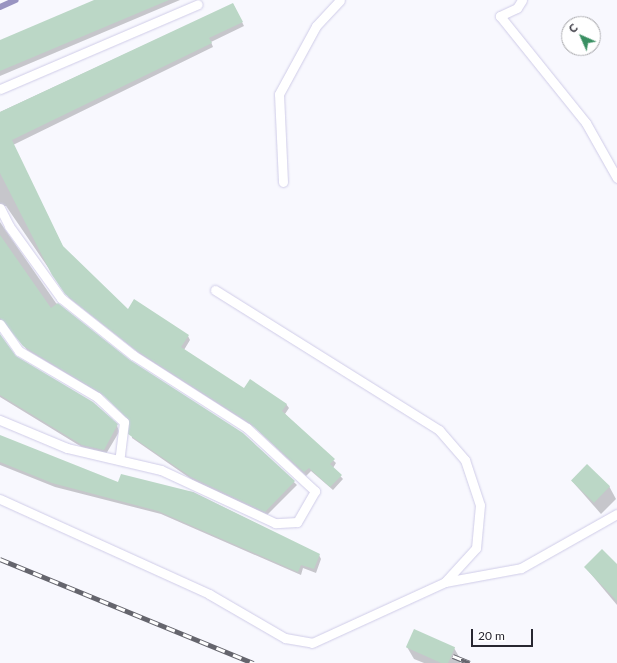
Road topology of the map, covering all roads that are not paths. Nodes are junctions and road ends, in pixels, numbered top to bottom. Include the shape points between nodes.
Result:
1 (340, 0) edge
2 (522, 0) edge
3 (198, 4) dead end
4 (0, 89) edge
5 (617, 178) edge
6 (283, 182) dead end
7 (0, 208) edge
8 (215, 290) dead end
9 (0, 324) edge
10 (0, 420) edge
11 (119, 460) junction
12 (0, 499) edge
13 (617, 514) edge
14 (445, 582) junction

1 - 6 lane via 316,26 278,94
2 - 5 lane via 517,8 500,16 586,122
3 - 4 lane
7 - 11 lane via 9,226 61,298 133,355 247,428 315,490 297,522 275,523 161,470
8 - 14 lane via 439,430 465,460 480,505 476,548
9 - 11 lane via 20,351 97,397 124,422
10 - 11 lane via 67,448
12 - 14 lane via 209,594 285,638 312,643
13 - 14 lane via 521,568

